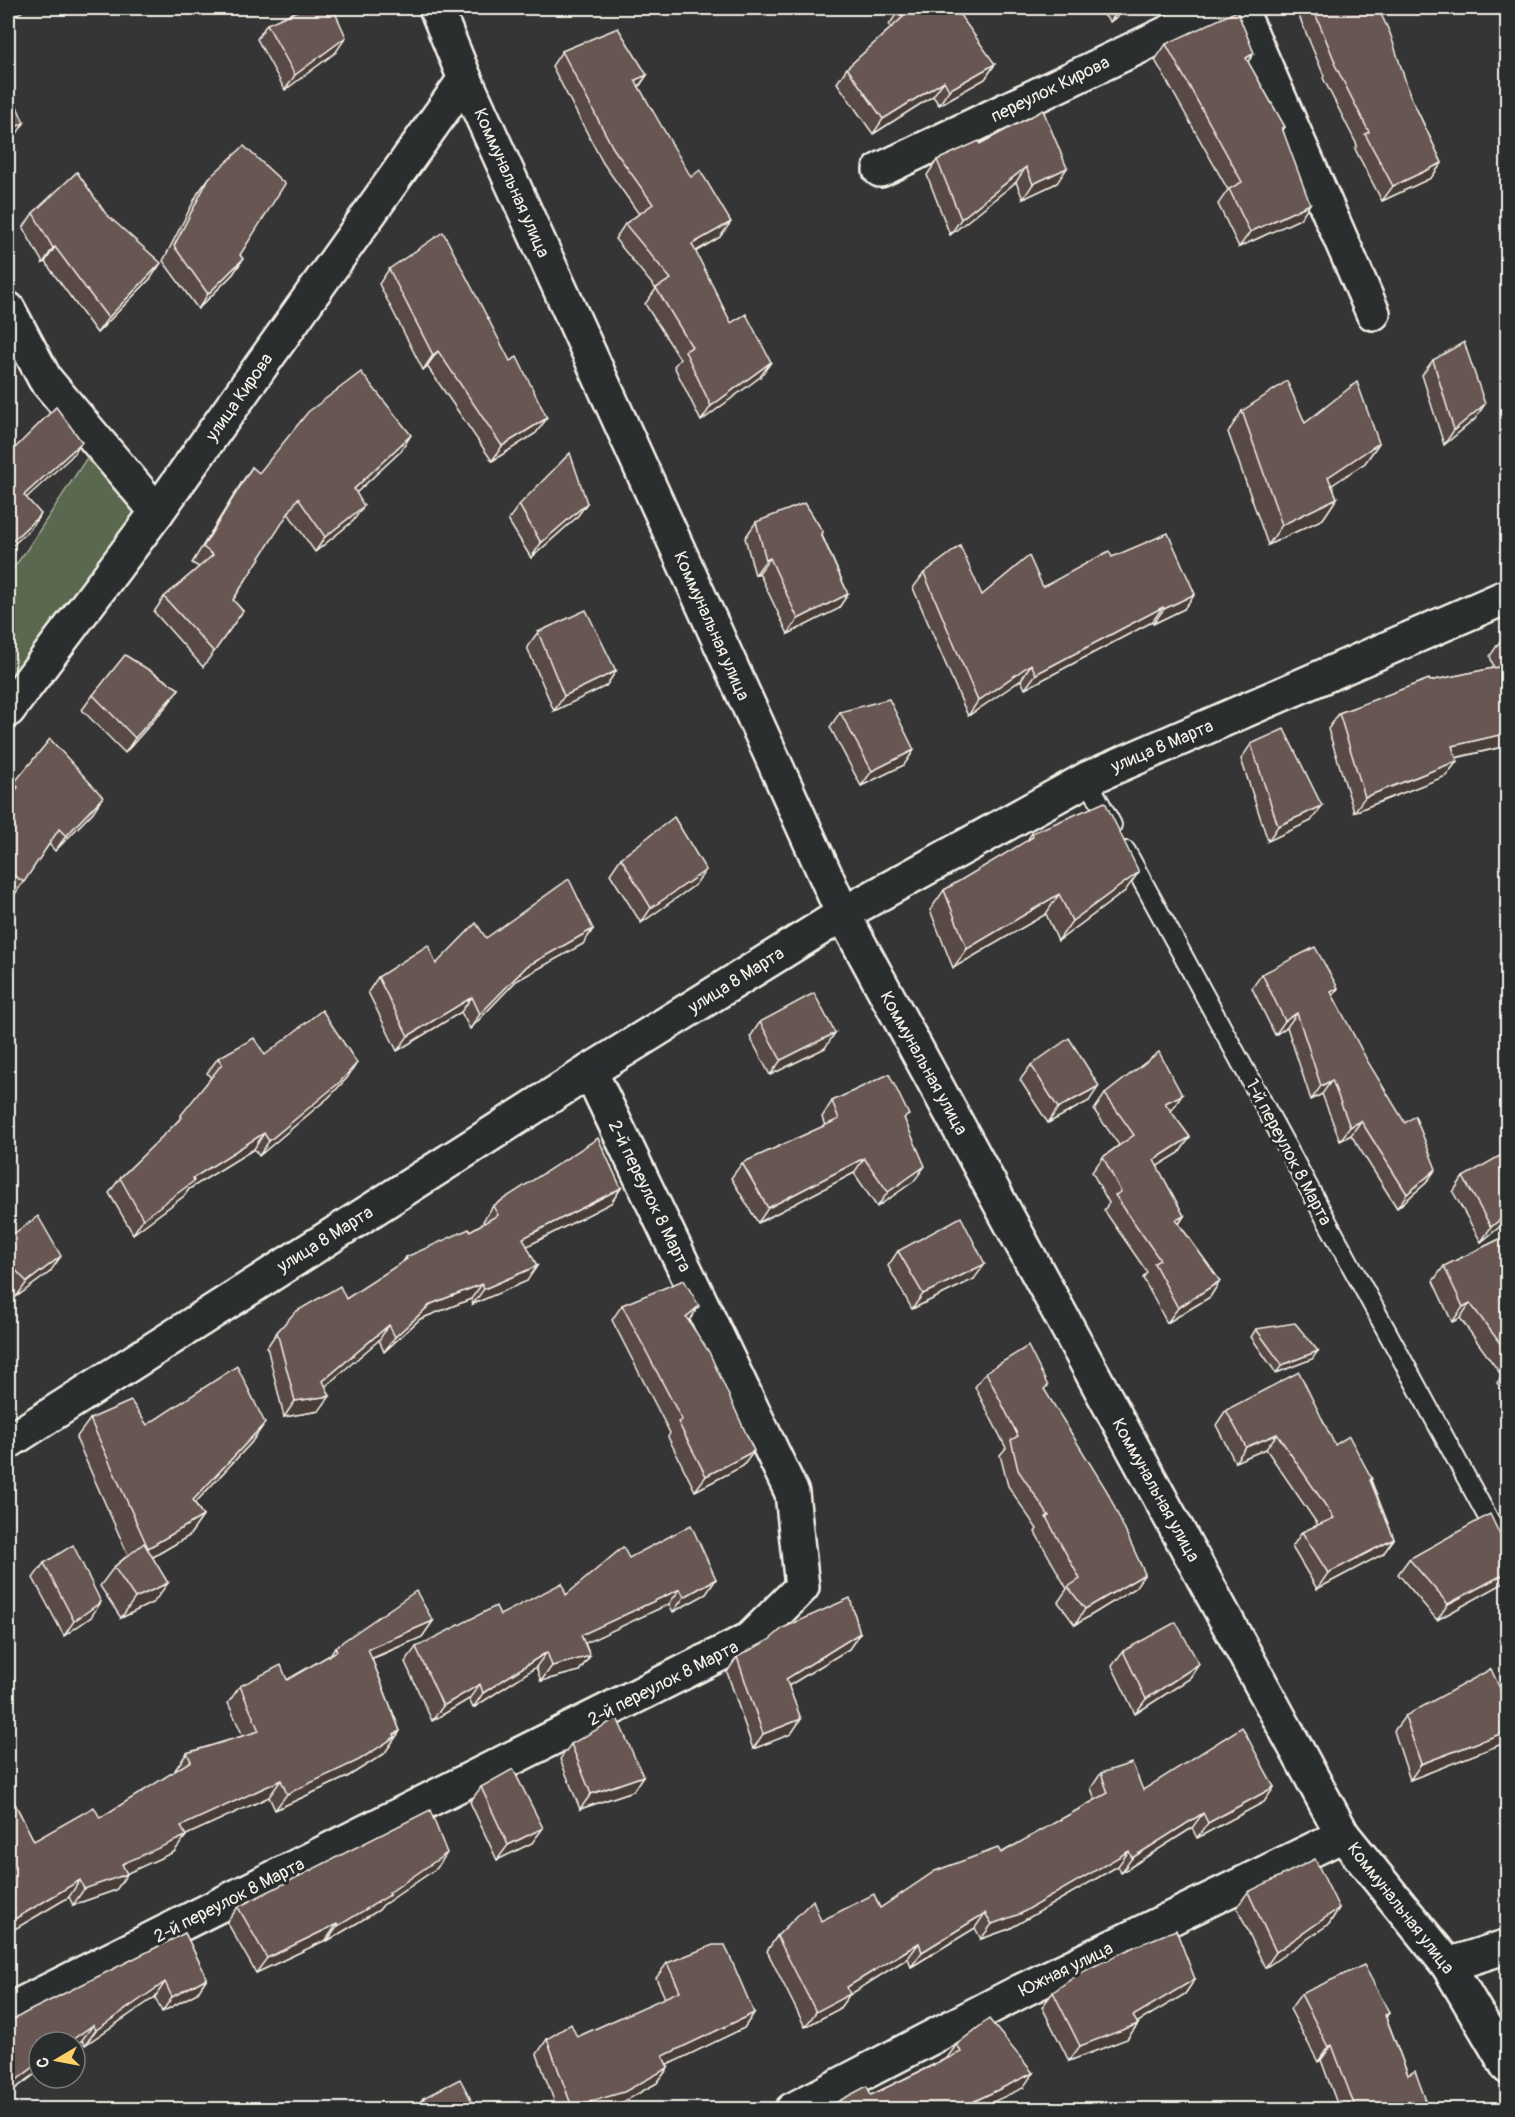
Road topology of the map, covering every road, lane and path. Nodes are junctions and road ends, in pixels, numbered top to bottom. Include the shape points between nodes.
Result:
1 (436, 8) edge
2 (1220, 8) edge
3 (1240, 8) edge
4 (465, 79) junction
5 (880, 170) dead end
6 (8, 309) edge
7 (1373, 313) dead end
8 (157, 512) junction
9 (1508, 596) edge
10 (8, 710) edge
11 (1087, 779) junction
12 (843, 914) junction
13 (590, 1071) junction
14 (8, 1442) edge
15 (1492, 1525) edge
16 (1343, 1835) junction
17 (1508, 1946) edge
18 (1448, 1965) junction
19 (8, 2011) edge
20 (1508, 2067) edge
21 (792, 2109) edge

1 - 4 street, Коммунальная улица
2 - 5 street, переулок Кирова
3 - 7 street
4 - 8 street, улица Кирова
4 - 12 street, Коммунальная улица
6 - 8 street via 45,379
8 - 10 street, улица Кирова
9 - 11 street, улица 8 Марта
11 - 12 street, улица 8 Марта
11 - 15 lane, 1-й переулок 8 Марта
12 - 13 street, улица 8 Марта
12 - 16 street, Коммунальная улица
13 - 14 street, улица 8 Марта
13 - 19 street, 2-й переулок 8 Марта via 792,1492 802,1587 750,1639
16 - 18 street, Коммунальная улица
16 - 21 street, Южная улица via 1021,1991
17 - 18 street
18 - 20 street, Коммунальная улица

